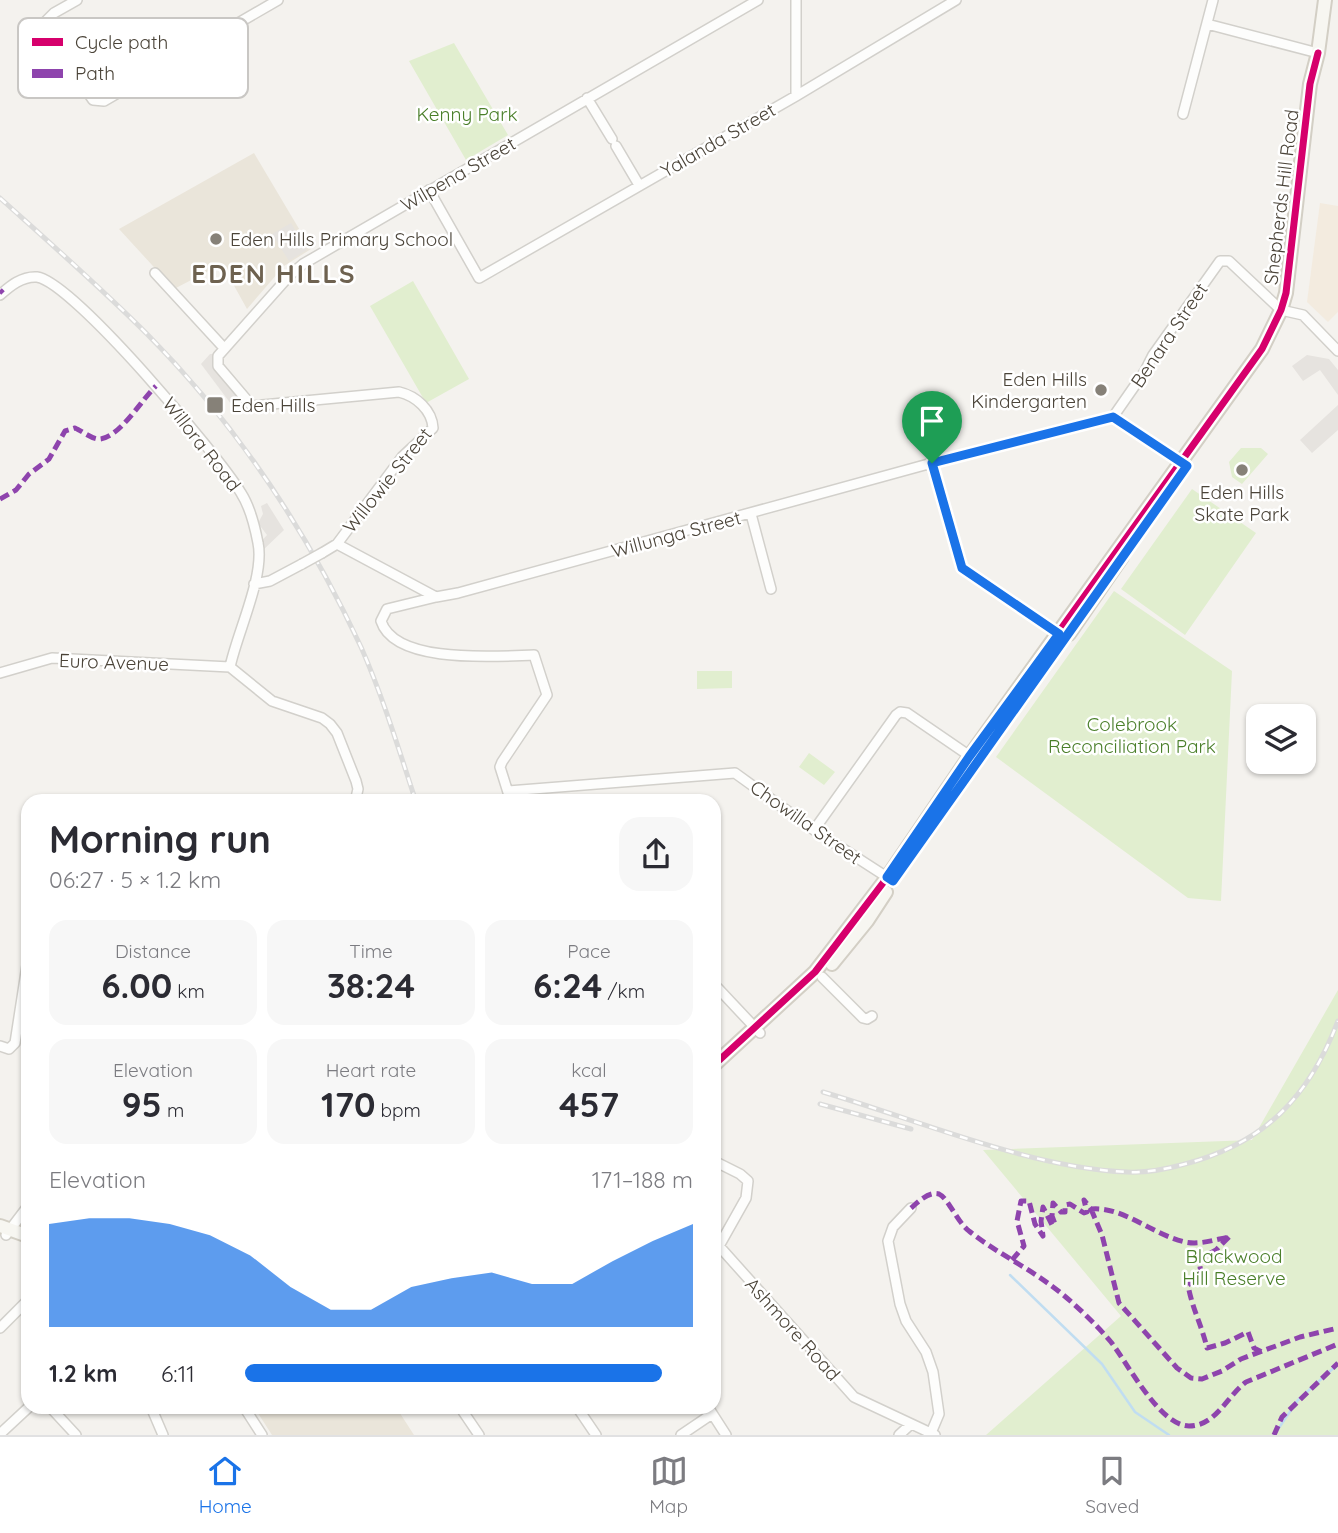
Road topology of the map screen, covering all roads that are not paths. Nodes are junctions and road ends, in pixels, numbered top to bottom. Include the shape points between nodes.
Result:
1 (78, 0) edge
2 (278, 0) edge
3 (758, 0) edge
4 (796, 0) edge
5 (956, 0) edge
6 (1213, 0) edge
7 (1325, 0) edge
8 (49, 18) edge
9 (247, 18) edge
10 (1207, 24) junction
11 (1318, 53) junction
12 (796, 96) junction
13 (92, 98) edge
14 (109, 98) edge
15 (587, 99) junction
16 (1183, 114) dead end
17 (639, 186) junction
18 (429, 190) junction
19 (155, 273) dead end
20 (0, 295) edge
21 (1285, 311) junction
22 (1338, 351) edge
23 (221, 352) junction
24 (1113, 417) junction
25 (932, 463) junction
26 (1184, 464) junction
27 (751, 514) junction
28 (337, 544) junction
29 (254, 584) junction
30 (771, 589) dead end
31 (436, 597) junction
32 (1062, 636) junction
33 (230, 667) junction
34 (0, 673) edge
35 (973, 759) junction
36 (508, 791) junction
37 (357, 794) edge
38 (509, 794) edge
39 (814, 830) junction
40 (890, 879) junction
41 (821, 977) junction
42 (721, 991) edge
43 (21, 1005) edge
44 (872, 1016) dead end
45 (758, 1031) junction
46 (0, 1046) edge
47 (721, 1060) edge
48 (721, 1066) edge
49 (721, 1164) edge
50 (911, 1208) dead end
51 (21, 1213) edge
52 (4, 1231) edge
53 (21, 1239) edge
54 (721, 1240) edge
55 (721, 1254) edge
56 (21, 1307) edge
57 (0, 1328) edge
58 (21, 1414) edge
59 (56, 1414) edge
60 (154, 1414) edge
61 (248, 1414) edge
62 (465, 1414) edge
63 (582, 1414) edge
64 (705, 1414) edge
65 (713, 1414) edge
66 (911, 1424) junction
67 (0, 1434) edge
68 (933, 1434) edge
69 (76, 1435) edge
70 (163, 1435) edge
71 (262, 1435) edge
72 (479, 1435) edge
73 (596, 1435) edge
74 (681, 1435) edge
75 (726, 1435) edge
76 (899, 1435) edge

1 - 8 street
2 - 9 street
3 - 15 street, Wilpena Street
4 - 12 street
5 - 12 street, Yalanda Street
6 - 10 street
7 - 11 main road, Shepherds Hill Road
10 - 11 street
10 - 16 street
11 - 21 main road, Shepherds Hill Road via 1319,84 1297,271
12 - 17 street, Yalanda Street
13 - 14 street
15 - 17 street
15 - 18 street, Wilpena Street
17 - 18 street, Yalanda Street via 479,278
18 - 23 street, Wilpena Street via 303,264
19 - 23 street
20 - 29 street, Willora Road via 15,283 38,277 52,284 79,305 193,428 243,495 258,542
21 - 22 street via 1303,315
21 - 24 street, Benara Street via 1229,261 1220,261
21 - 26 main road, Shepherds Hill Road via 1269,352
23 - 28 street, Willowie Street via 218,366 252,406 399,391 421,404 433,418 433,428 402,457
24 - 25 street, Willunga Street
24 - 26 street
25 - 27 street, Willunga Street
25 - 32 street via 962,568
26 - 32 main road, Shepherds Hill Road
27 - 30 street
27 - 31 street, Willunga Street
28 - 29 street, bridge via 270,581
28 - 31 street
29 - 33 street, Willora Road
31 - 36 street, Willunga Street via 387,609 383,628 402,643 454,657 534,655 541,672 547,695 500,768
32 - 35 main road, Shepherds Hill Road
33 - 34 street, Euro Avenue via 52,658
33 - 37 street via 272,701 330,724 356,781
35 - 39 street via 900,712
35 - 40 main road, Shepherds Hill Road
36 - 38 street
36 - 39 street, Chowilla Street via 735,773
39 - 40 street, Chowilla Street
40 - 41 main road, Shepherds Hill Road via 867,921
40 - 45 main road, Shepherds Hill Road via 814,972
41 - 44 street via 863,1018
41 - 45 main road, Shepherds Hill Road
42 - 45 street
43 - 46 street via 15,1043 9,1049
45 - 47 main road, Shepherds Hill Road
45 - 48 main road, Shepherds Hill Road
49 - 54 street, Ashmore Road via 748,1181 746,1198
50 - 68 street via 893,1227 888,1241 900,1304 933,1372 939,1414
51 - 52 street
52 - 53 main road
55 - 66 street, Ashmore Road via 854,1397
56 - 57 street
58 - 67 street
59 - 69 street
60 - 70 street
61 - 71 street
62 - 72 street
63 - 73 street
64 - 74 street
65 - 75 street
66 - 68 street, Ashmore Road
66 - 76 street

